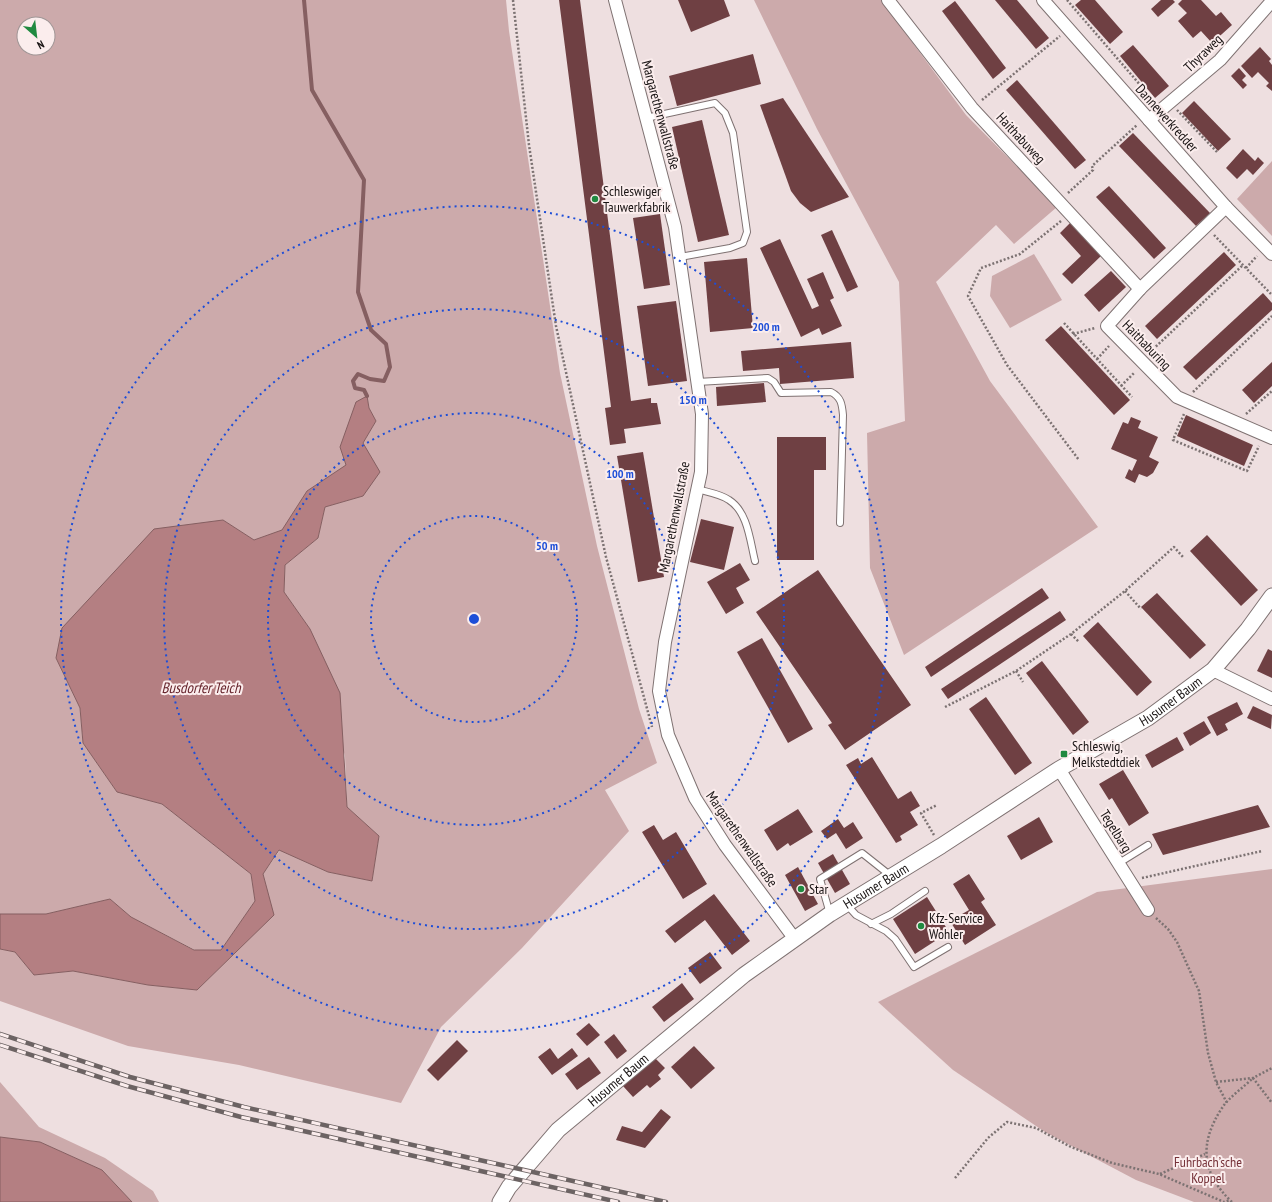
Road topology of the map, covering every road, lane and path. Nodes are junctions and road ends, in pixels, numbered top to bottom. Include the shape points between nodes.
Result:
1 (513, 0) edge
2 (615, 0) edge
3 (888, 0) edge
4 (1043, 0) edge
5 (1066, 0) edge
6 (1272, 1) edge
7 (1068, 29) junction
8 (1155, 102) dead end
9 (972, 108) junction
10 (1176, 109) dead end
11 (646, 118) junction
12 (1148, 119) junction
13 (1217, 152) dead end
14 (1059, 202) junction
15 (1226, 207) junction
16 (1071, 214) junction
17 (1206, 226) junction
18 (1272, 254) edge
19 (680, 258) junction
20 (1250, 263) dead end
21 (1244, 266) junction
22 (1140, 289) junction
23 (1272, 295) edge
24 (1272, 316) edge
25 (1064, 323) dead end
26 (1107, 326) junction
27 (1073, 334) junction
28 (1118, 337) junction
29 (1097, 359) junction
30 (1143, 362) junction
31 (698, 382) junction
32 (1121, 386) junction
33 (1272, 391) edge
34 (1132, 397) dead end
35 (1187, 401) junction
36 (1237, 423) junction
37 (1268, 436) edge
38 (1078, 460) dead end
39 (697, 489) junction
40 (840, 523) dead end
41 (1184, 557) dead end
42 (755, 561) dead end
43 (1125, 591) junction
44 (1272, 596) edge
45 (1140, 609) dead end
46 (1071, 634) junction
47 (1079, 642) dead end
48 (1214, 670) junction
49 (1016, 671) junction
50 (1023, 682) dead end
51 (1272, 699) edge
52 (945, 707) dead end
53 (653, 730) dead end
54 (1059, 769) junction
55 (937, 805) dead end
56 (1148, 845) dead end
57 (941, 846) junction
58 (1262, 852) dead end
59 (1119, 863) junction
60 (891, 876) junction
61 (1130, 880) junction
62 (925, 891) dead end
63 (846, 904) junction
64 (1148, 910) joint
65 (830, 914) junction
66 (871, 924) junction
67 (794, 938) junction
68 (948, 947) dead end
69 (1272, 1068) edge
70 (1253, 1078) junction
71 (1216, 1082) junction
72 (1227, 1103) junction
73 (1272, 1103) edge
74 (1205, 1154) junction
75 (1159, 1174) junction
76 (955, 1178) dead end
77 (1231, 1201) edge
78 (500, 1202) edge

1 - 53 path via 529,145 557,333 606,557
2 - 11 street, Margarethenwallstraße
3 - 9 street, Haithabuweg
4 - 7 street, Dannewerkredder
5 - 8 path
6 - 12 street, Thyraweg via 1220,60
7 - 9 path
7 - 12 street, Dannewerkredder
9 - 14 street, Haithabuweg
10 - 13 path
11 - 19 street, Margarethenwallstraße via 675,227
11 - 19 lane via 715,103 725,113 733,133 747,232 743,243
12 - 14 path via 1092,166 1093,170
12 - 15 street, Dannewerkredder
14 - 16 street, Haithabuweg
15 - 17 street, Haithaburing
15 - 18 street, Dannewerkredder
16 - 22 street, Haithabuweg
16 - 38 path via 1020,254 982,268 968,296 1006,365
17 - 21 path
17 - 22 street, Haithaburing
19 - 31 street, Margarethenwallstraße
20 - 21 path
21 - 23 path
21 - 30 path
22 - 26 street, Haithaburing
24 - 35 path
25 - 27 path
26 - 27 path
26 - 28 street, Haithaburing
27 - 29 path
28 - 29 path
28 - 30 street, Haithaburing
29 - 32 path
30 - 32 path
30 - 35 street, Haithaburing via 1177,397
31 - 39 street, Margarethenwallstraße via 702,414
31 - 40 lane via 768,378 774,382 781,394 831,392 836,395 841,402 843,414
32 - 34 path
33 - 36 path
35 - 36 street, Haithaburing
35 - 37 path via 1173,440 1247,471
36 - 37 street, Haithaburing
39 - 42 lane via 728,499 738,508 747,527
39 - 67 street, Margarethenwallstraße via 665,642 659,691 668,735 695,798
41 - 43 path via 1174,547
43 - 45 path
43 - 46 path
44 - 48 street, Husumer Baum
46 - 47 path
46 - 49 path
48 - 51 street
48 - 54 street, Husumer Baum via 1148,718
49 - 50 path
49 - 52 path
54 - 57 street, Husumer Baum
54 - 59 street, Tegelbarg
55 - 57 path via 921,813
56 - 59 lane
57 - 60 street, Husumer Baum
58 - 61 path
59 - 61 street, Tegelbarg
60 - 63 street, Husumer Baum
60 - 65 lane via 862,853 820,879
61 - 64 street, Tegelbarg
62 - 66 lane
63 - 65 street, Husumer Baum
63 - 66 lane via 856,915
64 - 71 path via 1168,929 1177,942 1199,990 1205,1040
65 - 67 street, Husumer Baum
66 - 68 lane via 886,931 895,939 914,967
67 - 78 street, Husumer Baum via 693,1016 558,1130 509,1187
69 - 70 path
70 - 71 path
70 - 72 path
70 - 73 path
71 - 72 path
72 - 74 path via 1222,1107 1206,1142
74 - 75 path
74 - 77 path via 1212,1175
75 - 76 path via 1112,1163 1071,1147 1036,1128 1008,1122 988,1138
75 - 77 path via 1224,1202

